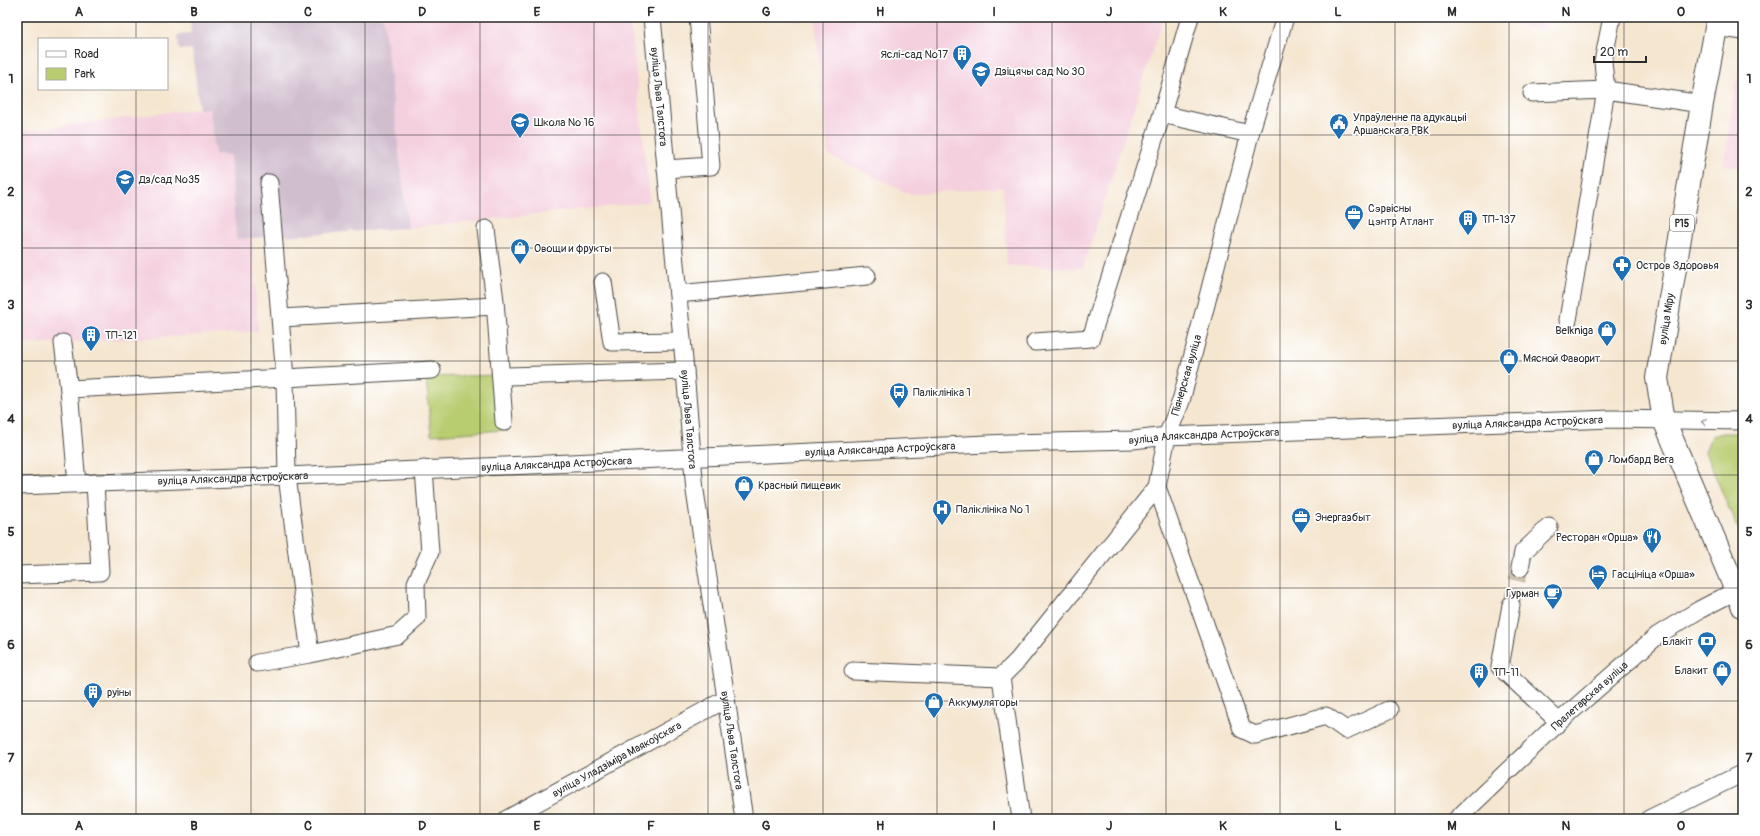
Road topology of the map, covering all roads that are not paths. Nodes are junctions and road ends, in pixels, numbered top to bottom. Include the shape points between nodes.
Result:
1 (652, 17) edge
2 (698, 17) edge
3 (1190, 17) edge
4 (1285, 17) edge
5 (1612, 17) edge
6 (1717, 22) edge
7 (1743, 31) edge
8 (1606, 90) junction
9 (1532, 93) dead end
10 (1702, 104) junction
11 (1162, 114) junction
12 (1250, 134) junction
13 (666, 169) junction
14 (269, 184) dead end
15 (486, 228) dead end
16 (867, 276) dead end
17 (604, 282) dead end
18 (678, 294) junction
19 (495, 306) junction
20 (281, 318) junction
21 (1568, 320) dead end
22 (682, 342) junction
23 (1035, 342) dead end
24 (63, 343) dead end
25 (432, 370) dead end
26 (685, 371) junction
27 (507, 376) dead end
28 (285, 378) junction
29 (69, 389) junction
30 (1664, 420) junction
31 (504, 422) dead end
32 (1743, 422) edge
33 (1167, 436) junction
34 (692, 457) junction
35 (424, 469) junction
36 (287, 476) junction
37 (77, 484) junction
38 (95, 484) junction
39 (17, 486) edge
40 (1158, 487) junction
41 (1549, 527) dead end
42 (1520, 568) tunnel mouth
43 (17, 575) edge
44 (1741, 595) edge
45 (1511, 605) tunnel mouth
46 (310, 654) junction
47 (257, 663) dead end
48 (853, 671) dead end
49 (1001, 677) junction
50 (726, 699) junction
51 (1389, 710) dead end
52 (1559, 722) junction
53 (1743, 774) edge
54 (1461, 817) edge
55 (507, 819) edge
56 (744, 819) edge
57 (1021, 819) edge
58 (1649, 819) edge

1 - 13 street, вуліца Льва Талстога
2 - 13 street via 711,166
3 - 11 street
4 - 12 street, Піянерская вуліца
5 - 8 street via 1602,62
6 - 7 street
6 - 10 main road, вуліца Міру / Р15
8 - 9 street
8 - 10 street
8 - 21 street
10 - 30 main road, вуліца Міру / Р15 via 1657,378
11 - 12 street
11 - 23 street via 1092,338
12 - 33 street, Піянерская вуліца via 1180,401
13 - 18 street, вуліца Льва Талстога
14 - 20 street
15 - 19 street
16 - 18 street
17 - 22 street via 612,342
18 - 22 street, вуліца Льва Талстога
19 - 20 street
19 - 31 street
20 - 28 street
22 - 26 street, вуліца Льва Талстога
24 - 29 street
25 - 28 street
26 - 27 street
26 - 34 street, вуліца Льва Талстога
28 - 29 street
28 - 36 street
29 - 37 street
32 -> 30 street, вуліца Аляксандра Астроўскага
30 - 33 street, вуліца Аляксандра Астроўскага via 1612,419
30 - 44 main road, вуліца Міру / Р15
33 - 34 street, вуліца Аляксандра Астроўскага via 1132,440
33 - 40 street, Піянерская вуліца
34 - 35 street, вуліца Аляксандра Астроўскага
34 - 50 street, вуліца Льва Талстога
35 - 36 street, вуліца Аляксандра Астроўскага
35 - 46 street via 430,552 416,583 417,618 398,636
36 - 38 street, вуліца Аляксандра Астроўскага
36 - 46 street
37 - 38 street, вуліца Аляксандра Астроўскага
37 - 39 street, вуліца Аляксандра Астроўскага
38 - 43 street via 100,572
40 - 49 street via 1018,660
40 - 51 street, Піянерская вуліца via 1242,729 1255,735 1326,716 1346,730
41 - 42 street via 1523,552
44 - 52 street, Пралетарская вуліца via 1699,610 1658,635
45 - 52 street via 1500,667
46 - 47 street
48 - 49 street
49 - 57 street
50 - 55 street, вуліца Уладзіміра Маякоўскага
50 - 56 street, вуліца Льва Талстога
52 - 54 street, Пралетарская вуліца
53 - 58 street

